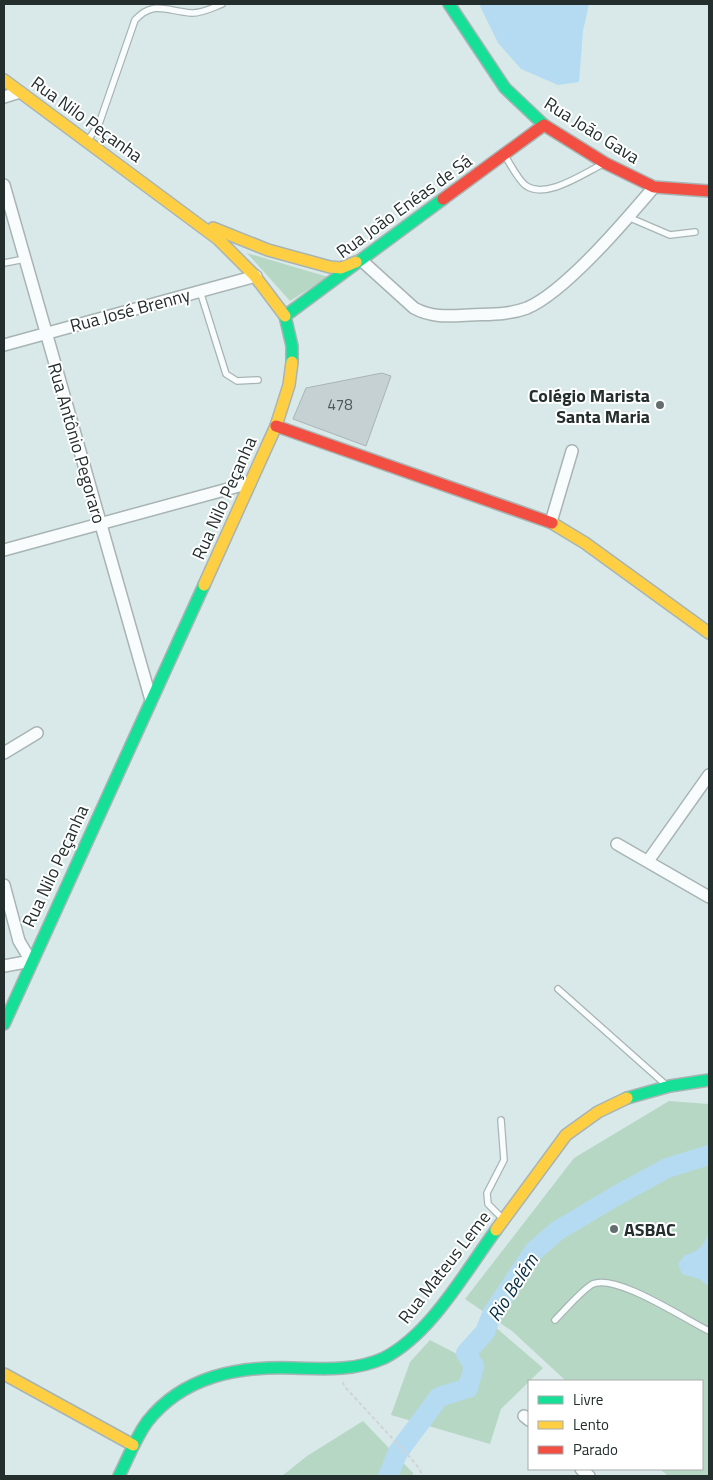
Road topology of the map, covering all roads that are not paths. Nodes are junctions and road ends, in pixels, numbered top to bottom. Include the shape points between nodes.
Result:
1 (222, 4) edge
2 (449, 4) edge
3 (4, 80) edge
4 (20, 92) junction
5 (4, 97) edge
6 (544, 125) junction
7 (87, 141) junction
8 (504, 155) junction
9 (605, 163) junction
10 (4, 186) edge
11 (654, 187) junction
12 (709, 191) edge
13 (628, 218) junction
14 (198, 222) junction
15 (695, 232) dead end
16 (25, 259) junction
17 (361, 260) junction
18 (4, 263) edge
19 (256, 276) junction
20 (200, 291) junction
21 (285, 316) junction
22 (46, 333) junction
23 (4, 344) edge
24 (258, 380) dead end
25 (276, 426) junction
26 (572, 451) dead end
27 (250, 483) junction
28 (551, 522) junction
29 (100, 523) junction
30 (4, 550) edge
31 (709, 633) edge
32 (151, 700) junction
33 (37, 733) dead end
34 (4, 753) edge
35 (709, 776) edge
36 (618, 844) dead end
37 (648, 862) junction
38 (4, 885) edge
39 (709, 897) edge
40 (31, 961) junction
41 (4, 966) edge
42 (558, 989) dead end
43 (4, 1024) edge
44 (709, 1080) edge
45 (668, 1087) junction
46 (502, 1120) dead end
47 (504, 1219) junction
48 (555, 1320) dead end
49 (709, 1331) edge
50 (4, 1374) edge
51 (133, 1445) junction
52 (119, 1476) edge

1 - 7 lane via 201,12 154,5 144,8 134,20 100,124
2 - 6 main road, Rua João Gava via 505,88
3 - 4 main road, Rua Nilo Peçanha
4 - 5 street
4 - 7 main road, Rua Nilo Peçanha
6 - 8 main road, Rua João Enéas de Sá
6 - 9 main road, Rua João Gava
7 - 14 main road, Rua Nilo Peçanha
8 - 9 lane via 524,184 546,191
8 - 17 main road, Rua João Enéas de Sá
9 - 11 main road, Rua João Gava
10 - 16 street, Rua Antônio Pegoraro
11 - 12 main road, Rua João Gava
11 - 13 street
13 - 15 lane via 670,235
13 - 17 street via 554,290 518,311 455,316 424,313 414,308
14 - 17 main road via 268,250 330,267 341,268
14 - 19 main road, Rua Nilo Peçanha
16 - 18 lane
16 - 22 street, Rua Antônio Pegoraro
17 - 21 main road, Rua João Enéas de Sá
19 - 20 street, Rua José Brenny
19 - 21 main road, Rua Nilo Peçanha
20 - 22 street, Rua José Brenny
20 - 24 lane via 226,374 237,381
21 - 25 main road, Rua Nilo Peçanha via 294,349 293,366
22 - 23 street, Rua José Brenny
22 - 29 street, Rua Antônio Pegoraro
25 - 27 main road, Rua Nilo Peçanha
25 - 28 main road
26 - 28 street
27 - 29 street
27 - 32 main road, Rua Nilo Peçanha
28 - 31 main road
29 - 30 street
29 - 32 street, Rua Antônio Pegoraro
32 - 40 main road, Rua Nilo Peçanha
33 - 34 street
35 - 37 street
36 - 37 street
37 - 39 street
38 - 40 street via 19,941
40 - 41 street
40 - 43 main road, Rua Nilo Peçanha
42 - 45 lane
44 - 45 main road, Rua Mateus Leme
45 - 47 main road, Rua Mateus Leme via 624,1098 582,1121 566,1135
46 - 47 lane via 504,1160 487,1193 488,1204
47 - 51 main road, Rua Mateus Leme via 425,1324 394,1352 341,1370 261,1366 216,1374 186,1388 163,1406
48 - 49 lane via 592,1284 607,1282 632,1290
50 - 51 main road
51 - 52 main road, Rua Mateus Leme

